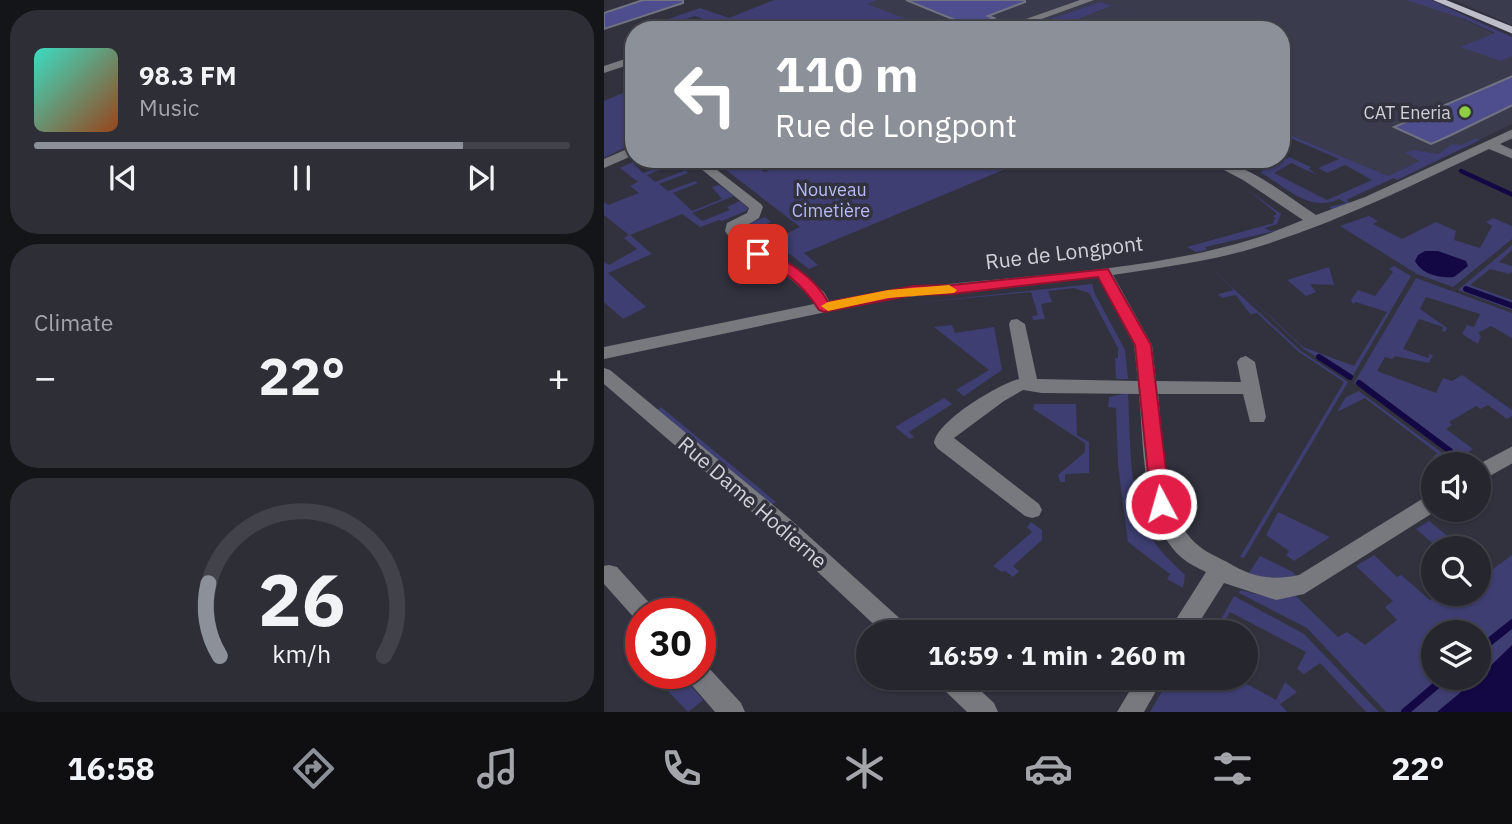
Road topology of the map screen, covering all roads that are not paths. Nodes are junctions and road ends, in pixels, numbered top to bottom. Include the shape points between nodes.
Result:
1 (1089, 0) edge
2 (1438, 0) edge
3 (1027, 21) edge
4 (1512, 31) edge
5 (625, 62) edge
6 (604, 70) edge
7 (1512, 133) edge
8 (1489, 144) junction
9 (625, 154) edge
10 (1512, 155) edge
11 (604, 164) edge
12 (706, 168) edge
13 (1228, 168) edge
14 (1316, 222) junction
15 (1103, 272) junction
16 (824, 307) junction
17 (1017, 324) dead end
18 (604, 353) edge
19 (1246, 362) dead end
20 (604, 374) edge
21 (1029, 383) junction
22 (1148, 387) junction
23 (1253, 388) junction
24 (1257, 417) dead end
25 (1512, 453) edge
26 (1491, 466) edge
27 (1032, 510) dead end
28 (1421, 510) edge
29 (1219, 571) junction
30 (609, 574) dead end
31 (631, 598) edge
32 (886, 620) edge
33 (1188, 620) edge
34 (711, 689) edge
35 (962, 690) edge
36 (1144, 690) edge
37 (732, 712) edge
38 (985, 712) edge
39 (1130, 712) edge

1 - 3 street
2 - 4 main road
5 - 6 street
7 - 8 street, Rue de Longpont
8 - 10 street
8 - 14 street, Rue de Longpont
9 - 11 street
12 - 16 street via 756,207 754,215 732,226 732,231 758,254 778,261 818,295
13 - 14 street
14 - 15 street, Rue de Longpont via 1202,256
15 - 16 street, Rue de Longpont via 913,291
15 - 22 street via 1143,345
16 - 18 street, Rue de Longpont
17 - 21 street
19 - 23 street
20 - 32 street, Rue Dame Hodierne
21 - 22 street via 1042,387
21 - 27 street via 1007,390 945,435 944,443
22 - 23 street
22 - 29 street via 1161,504 1172,530 1190,552
23 - 24 street
25 - 26 street
28 - 29 street via 1304,584 1276,590
29 - 33 street
30 - 31 street
34 - 37 street
35 - 38 street
36 - 39 street

